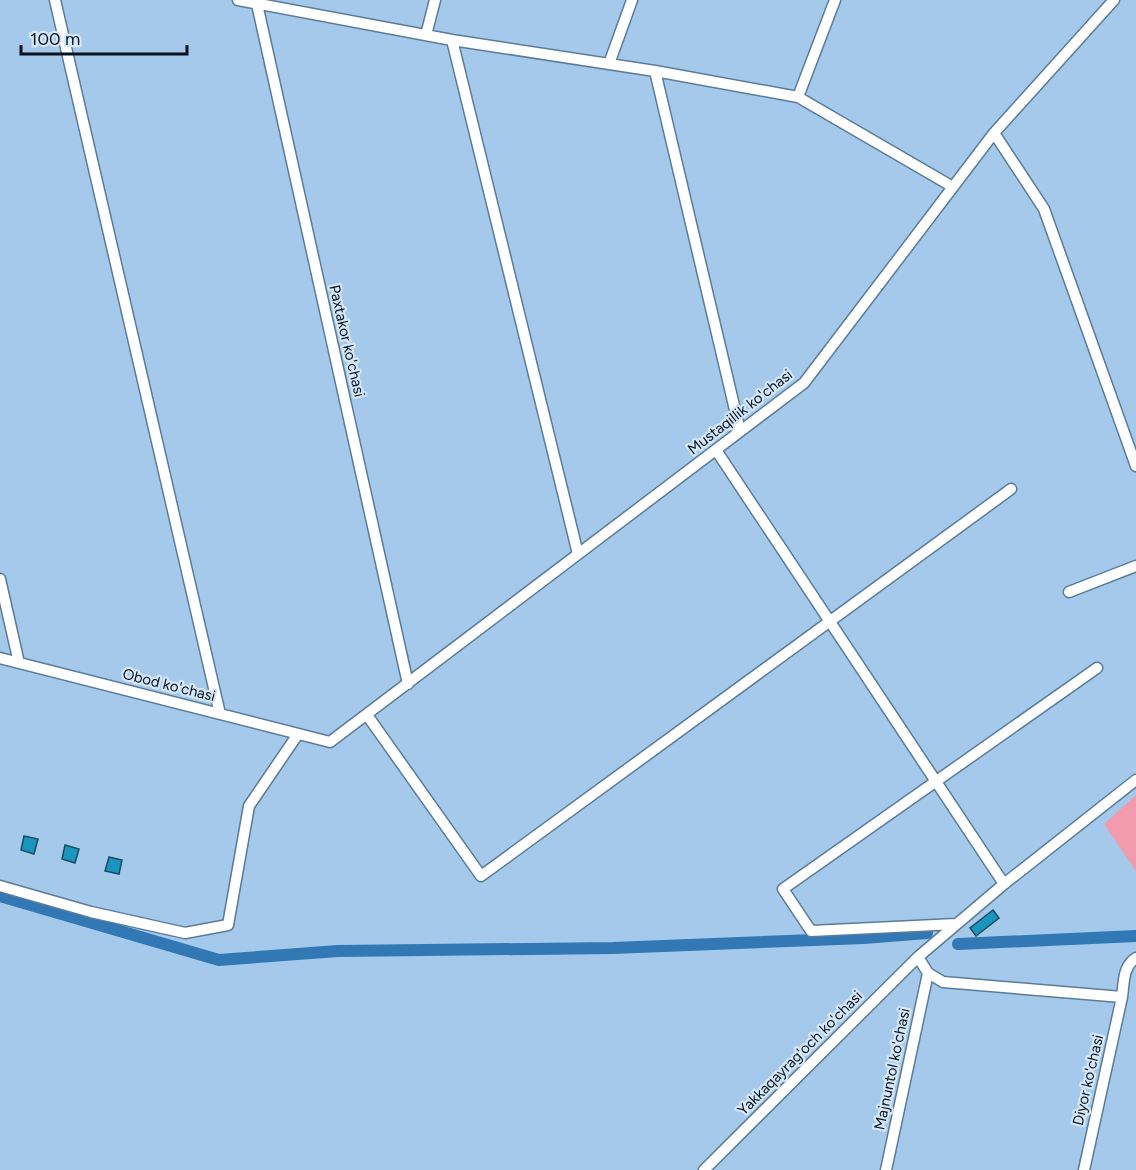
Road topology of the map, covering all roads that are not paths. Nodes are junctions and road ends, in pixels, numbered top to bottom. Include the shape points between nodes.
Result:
1 (55, 0) edge
2 (238, 0) edge
3 (435, 0) edge
4 (632, 0) edge
5 (835, 0) edge
6 (1114, 0) edge
7 (257, 4) junction
8 (426, 35) junction
9 (452, 40) junction
10 (609, 64) junction
11 (655, 71) junction
12 (798, 97) junction
13 (994, 133) junction
14 (953, 187) junction
15 (740, 431) junction
16 (716, 450) junction
17 (1136, 466) edge
18 (1011, 489) dead end
19 (578, 554) junction
20 (1136, 566) edge
21 (0, 579) edge
22 (1069, 592) dead end
23 (830, 622) junction
24 (0, 658) edge
25 (19, 663) junction
26 (1097, 668) dead end
27 (408, 684) junction
28 (220, 714) junction
29 (367, 715) junction
30 (298, 734) junction
31 (330, 742) joint
32 (1136, 780) edge
33 (936, 781) junction
34 (1004, 884) junction
35 (0, 886) edge
36 (956, 924) junction
37 (918, 957) junction
38 (1136, 958) edge
39 (928, 974) junction
40 (1122, 997) junction
41 (704, 1170) edge
42 (886, 1170) edge
43 (1084, 1170) edge

1 - 28 street
2 - 7 street
3 - 8 street
4 - 10 street
5 - 12 street
6 - 13 street, Mustaqillik ko'chasi
7 - 8 street
7 - 27 street, Paxtakor ko'chasi
8 - 9 street
9 - 10 street
9 - 19 street
10 - 11 street
11 - 12 street
11 - 15 street
12 - 14 street
13 - 14 street, Mustaqillik ko'chasi
13 - 17 street via 1044,209
14 - 15 street, Mustaqillik ko'chasi via 804,383
15 - 16 street, Mustaqillik ko'chasi
16 - 19 street, Mustaqillik ko'chasi
16 - 23 street
18 - 23 street
19 - 27 street, Mustaqillik ko'chasi
20 - 22 street
21 - 25 street
23 - 29 street via 480,876
23 - 33 street
24 - 25 street, Obod ko'chasi
25 - 28 street, Obod ko'chasi
26 - 33 street
27 - 29 street, Mustaqillik ko'chasi
28 - 30 street, Obod ko'chasi
29 - 31 street, Mustaqillik ko'chasi
30 - 31 street, Obod ko'chasi
30 - 35 street via 249,806 228,925 186,933
32 - 34 street, Yakkaqayrag'och ko'chasi
33 - 34 street
33 - 36 street via 783,889 811,932
34 - 36 street, Yakkaqayrag'och ko'chasi
36 - 37 street, Yakkaqayrag'och ko'chasi
37 - 39 street
37 - 41 street, Yakkaqayrag'och ko'chasi
38 - 40 street, Diyor ko'chasi via 1126,968
39 - 40 street via 943,982
39 - 42 street, Majnuntol ko'chasi
40 - 43 street, Diyor ko'chasi

